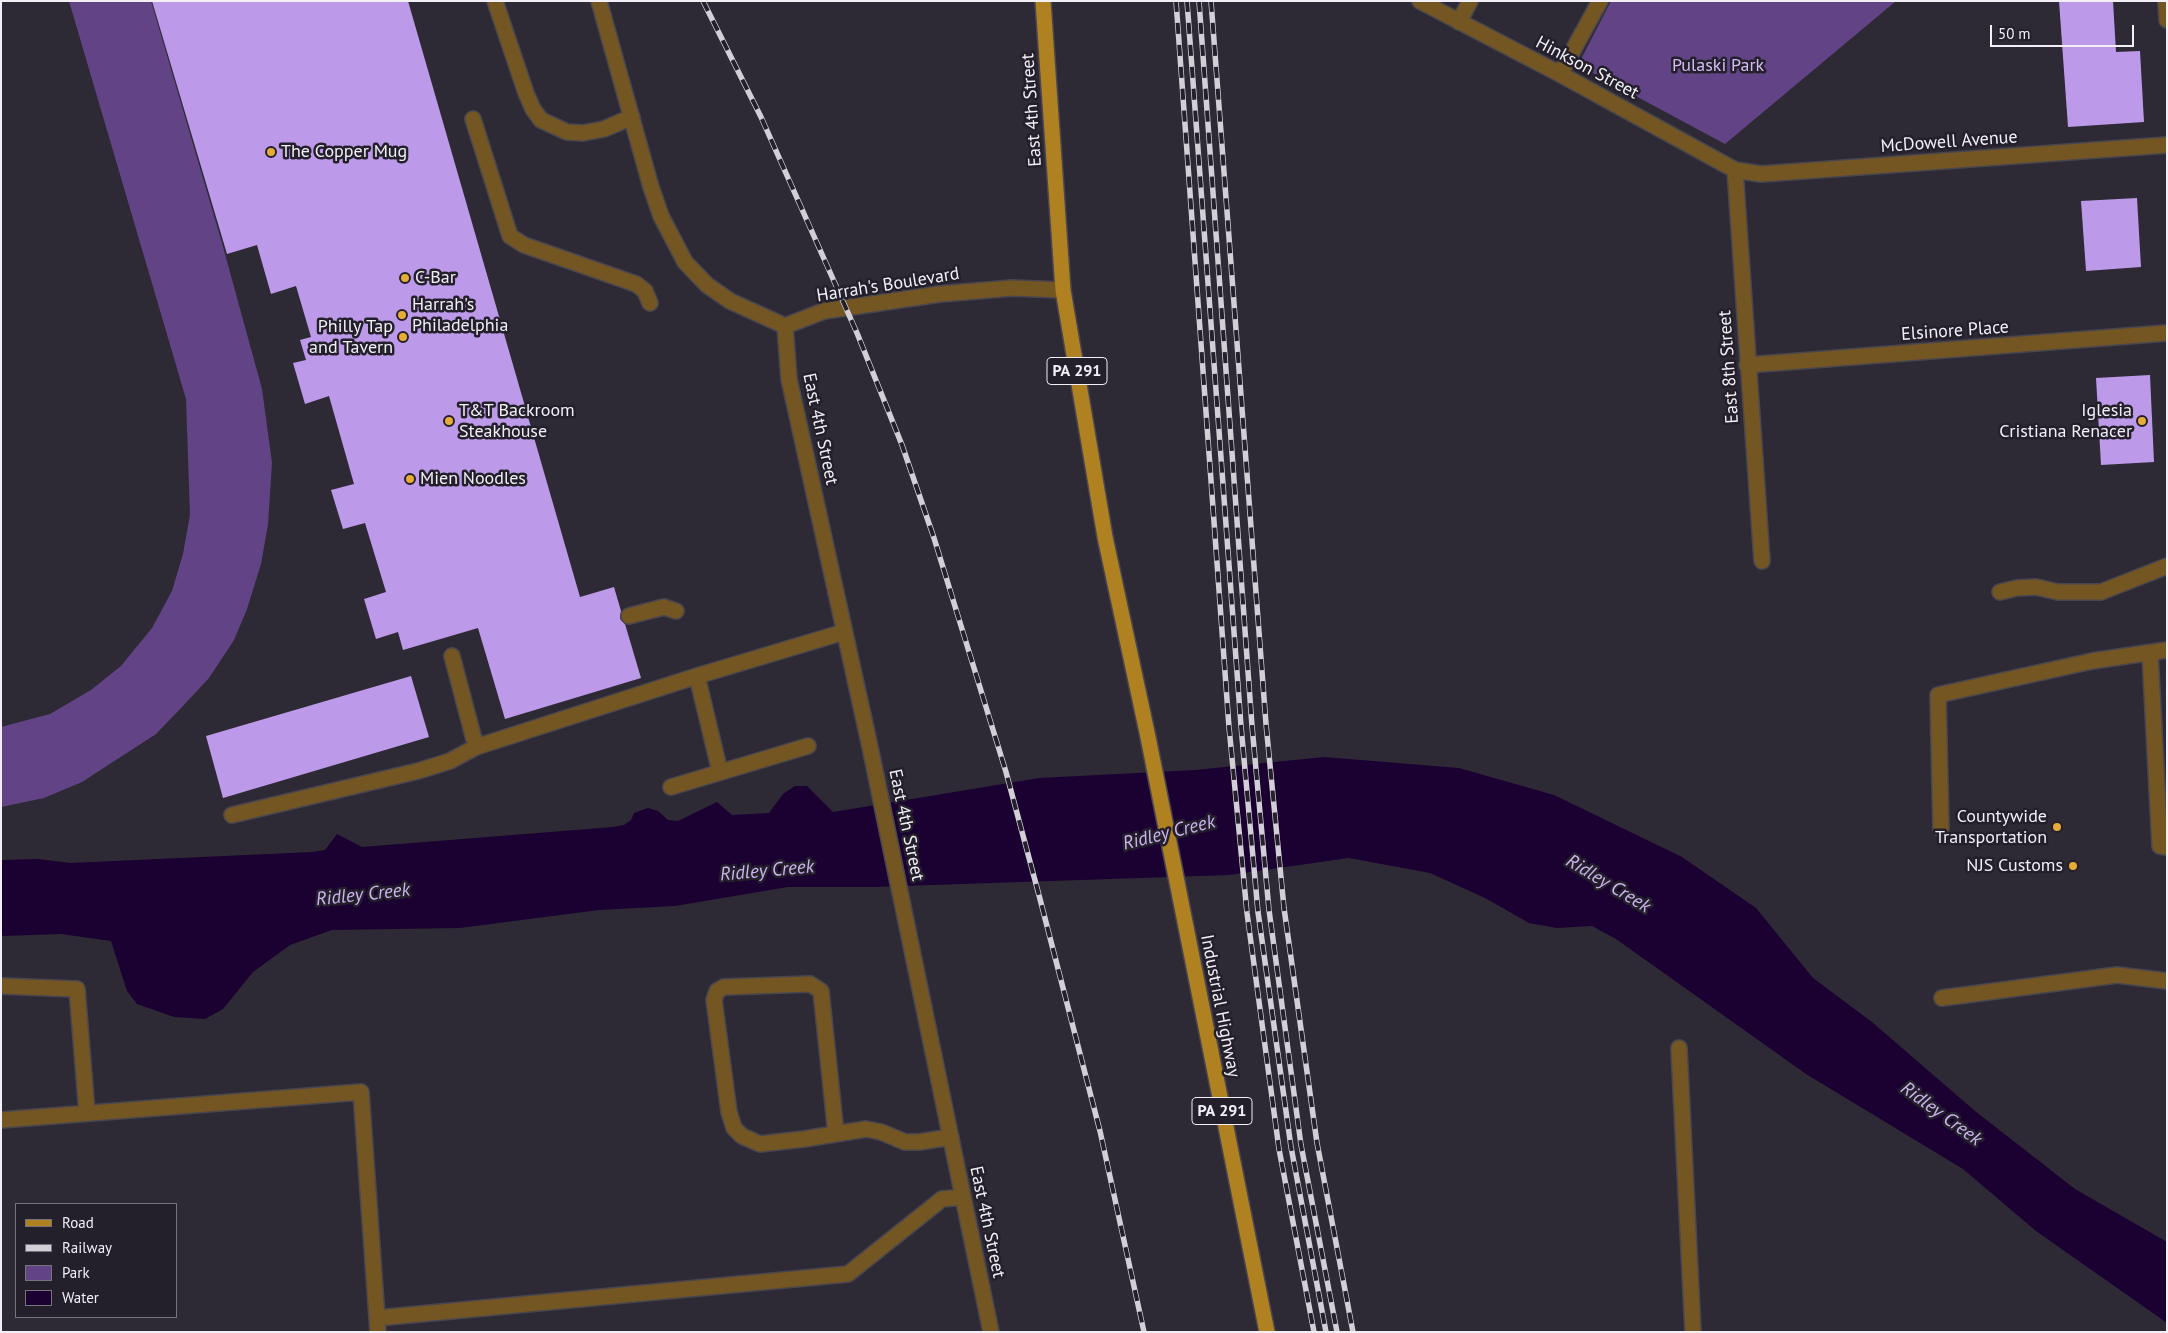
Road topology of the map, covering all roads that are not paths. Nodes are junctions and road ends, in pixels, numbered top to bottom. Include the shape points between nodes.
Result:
1 (495, 1) edge
2 (598, 1) edge
3 (1043, 1) edge
4 (1420, 1) edge
5 (1470, 1) edge
6 (1600, 1) edge
7 (2166, 1) edge
8 (2167, 20) edge
9 (1459, 22) junction
10 (1560, 74) junction
11 (473, 118) dead end
12 (632, 118) junction
13 (2167, 145) edge
14 (1735, 170) junction
15 (1063, 290) junction
16 (650, 303) dead end
17 (785, 326) junction
18 (2167, 333) edge
19 (1747, 365) junction
20 (1762, 561) dead end
21 (2167, 566) edge
22 (2000, 592) dead end
23 (676, 611) dead end
24 (629, 616) dead end
25 (844, 632) junction
26 (2167, 650) edge
27 (2150, 653) junction
28 (452, 656) dead end
29 (696, 676) junction
30 (808, 746) dead end
31 (476, 747) junction
32 (720, 772) junction
33 (671, 787) dead end
34 (232, 815) dead end
35 (1942, 829) dead end
36 (1166, 835) joint
37 (2167, 846) edge
38 (2167, 981) edge
39 (1, 986) edge
40 (1942, 998) dead end
41 (1679, 1048) dead end
42 (86, 1114) junction
43 (1, 1120) edge
44 (836, 1134) junction
45 (951, 1137) junction
46 (963, 1197) junction
47 (378, 1325) edge
48 (991, 1332) edge
49 (1267, 1332) edge
50 (1693, 1332) edge

1 - 12 street via 526,93 541,120 567,132 583,133
2 - 12 street
3 - 15 main road, East 4th Street / PA 291
4 - 9 street, Hinkson Street
5 - 9 street
6 - 10 street
7 - 8 street
9 - 10 street, Hinkson Street
10 - 14 street, Hinkson Street
11 - 16 street via 510,236 524,245 636,284 645,291
12 - 17 street via 651,187 685,262 730,301
13 - 14 street, McDowell Avenue via 1761,174
14 - 19 street, East 8th Street
15 - 17 street, Harrah's Boulevard via 1012,288 940,294 824,311
15 - 36 main road, East 4th Street / PA 291 via 1105,537
17 - 25 street, East 4th Street via 789,380
18 - 19 street, Elsinore Place
19 - 20 street, East 8th Street
21 - 22 street via 2101,592 2058,592 2036,587
23 - 24 street via 664,607
25 - 29 street
25 - 45 street, East 4th Street
26 - 27 street
27 - 35 street via 2092,661 1938,695
27 - 37 street via 2160,846
28 - 31 street
29 - 31 street
29 - 32 street
30 - 32 street
31 - 34 street via 418,771
32 - 33 street
36 - 49 main road, Industrial Highway / PA 291
38 - 40 street via 2116,974
39 - 42 street via 78,989
41 - 50 street
42 - 43 street
42 - 47 street via 361,1092
44 - 44 street via 760,1144 751,1142 734,1128 714,1000 718,991 724,988 810,984 821,991
44 - 45 street via 872,1130 905,1142
45 - 46 street, East 4th Street
46 - 47 street via 942,1199 848,1274
46 - 48 street, East 4th Street

